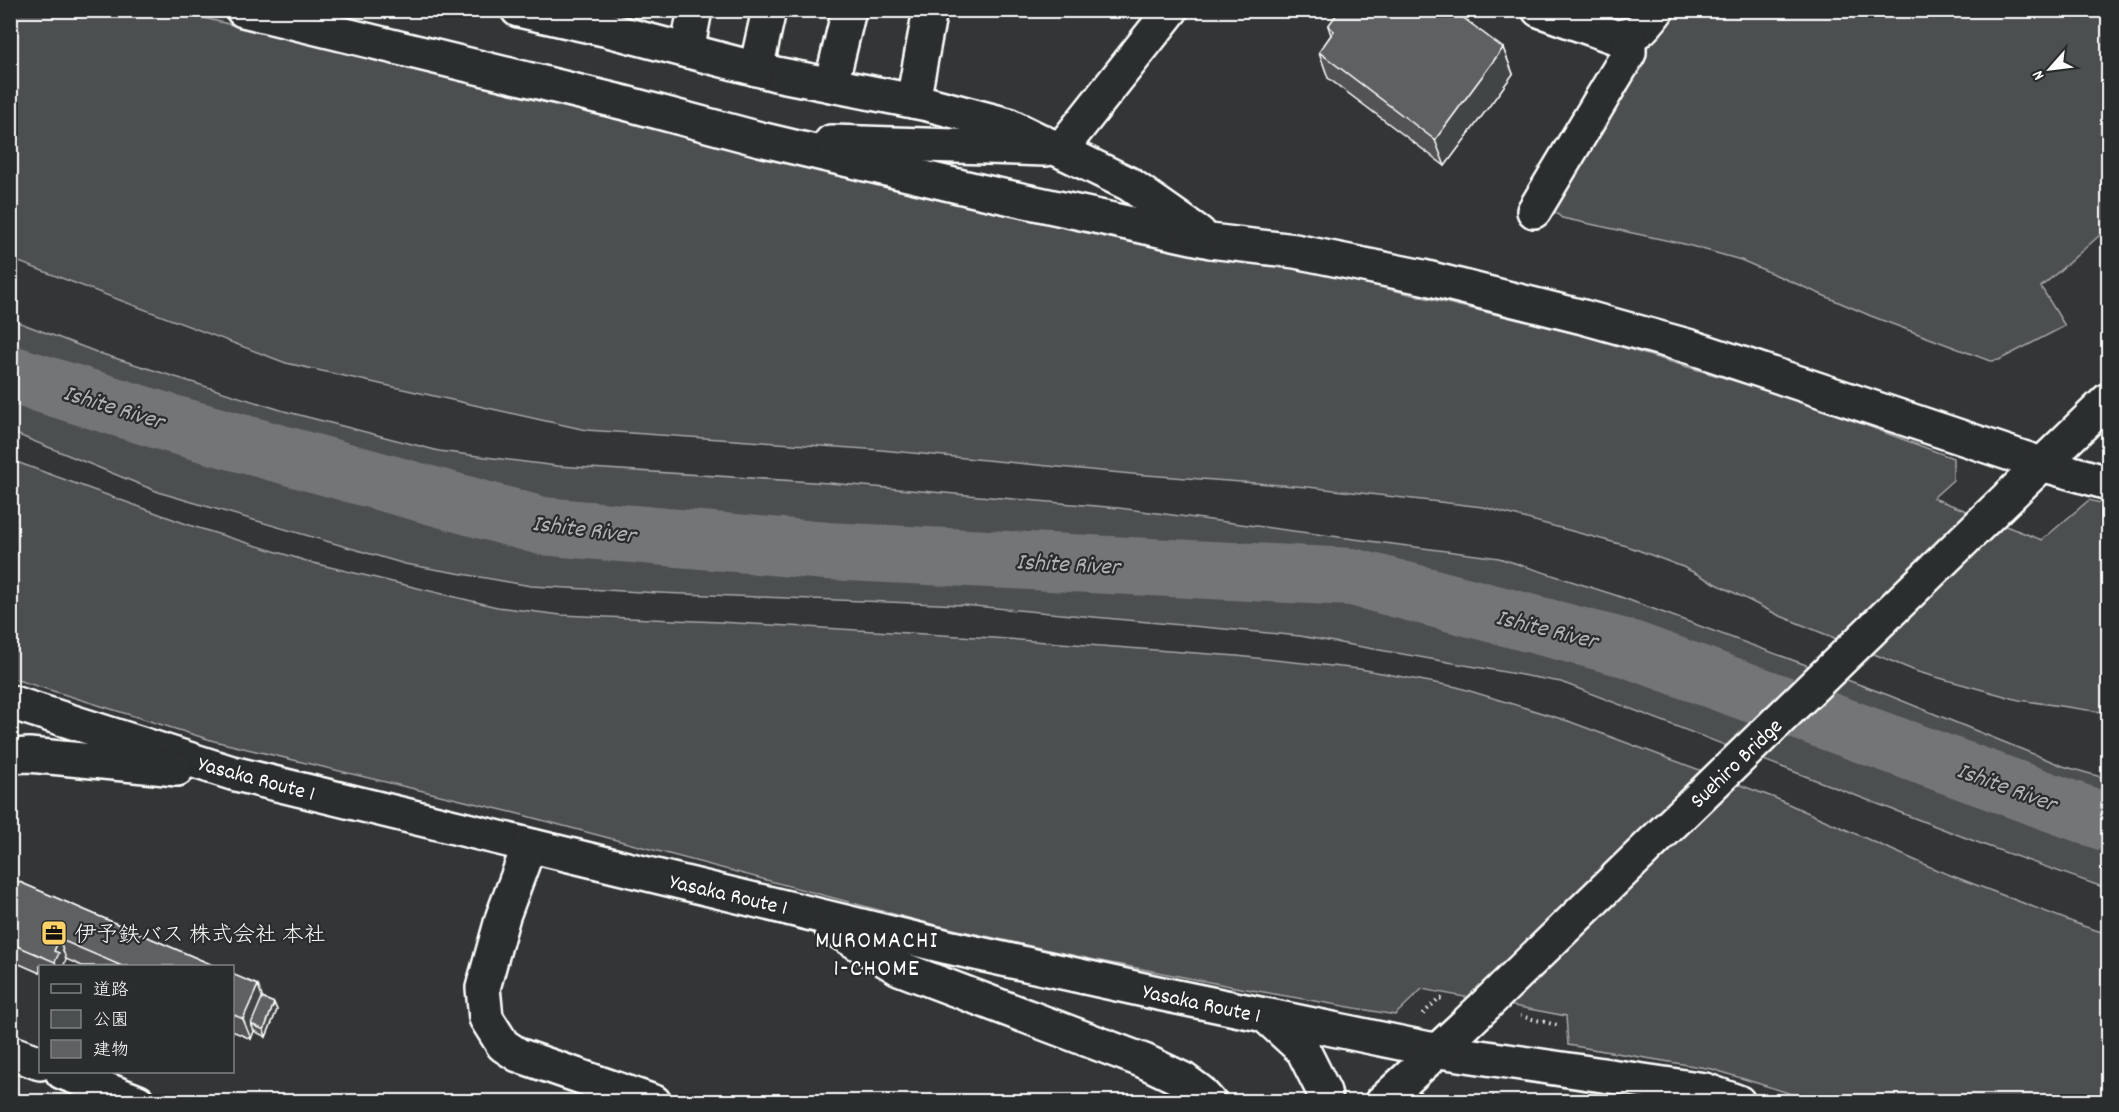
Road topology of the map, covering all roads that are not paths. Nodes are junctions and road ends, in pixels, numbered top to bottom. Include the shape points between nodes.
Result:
1 (243, 10) edge
2 (518, 10) edge
3 (695, 10) edge
4 (769, 10) edge
5 (849, 10) edge
6 (930, 10) edge
7 (1170, 10) edge
8 (1539, 10) edge
9 (1657, 10) edge
10 (610, 20) edge
11 (1629, 36) junction
12 (687, 51) junction
13 (756, 69) junction
14 (831, 85) junction
15 (914, 101) junction
16 (760, 139) junction
17 (1061, 149) junction
18 (1534, 211) dead end
19 (1210, 241) junction
20 (2109, 400) edge
21 (2041, 464) junction
22 (2109, 483) edge
23 (10, 702) edge
24 (10, 756) edge
25 (232, 773) junction
26 (530, 846) junction
27 (810, 912) junction
28 (1265, 1015) junction
29 (1439, 1051) junction
30 (10, 1052) edge
31 (39, 1066) edge
32 (60, 1077) edge
33 (138, 1101) edge
34 (654, 1101) edge
35 (1209, 1101) edge
36 (1326, 1101) edge
37 (1382, 1101) edge
38 (1738, 1101) edge

1 - 16 street
2 - 10 street
3 - 12 street
4 - 13 street
5 - 14 street
6 - 15 street
7 - 17 street
8 - 11 street via 1615,37
9 - 11 street via 1640,31
10 - 12 street
11 - 18 street via 1629,53
12 - 13 street
13 - 14 street
14 - 15 street
15 - 17 street via 1008,125
16 - 17 street
16 - 19 street
17 - 19 street via 1129,184
19 - 21 street via 1294,251 1583,317 1691,347
20 - 21 street, Suehiro Bridge
21 - 22 street
21 - 29 street, Suehiro Bridge
23 - 25 street, Yasaka Route 1
24 - 25 street
25 - 26 street, Yasaka Route 1
26 - 27 street, Yasaka Route 1
26 - 34 street via 503,916 483,988 486,1018 503,1045 518,1055
27 - 28 street, Yasaka Route 1 via 960,950
27 - 35 street via 899,968 1144,1061 1184,1080
28 - 29 street, Yasaka Route 1
28 - 36 street via 1303,1050
29 - 37 street, Suehiro Bridge
29 - 38 street, Yasaka Route 1 via 1705,1090
30 - 31 street
32 - 33 street

